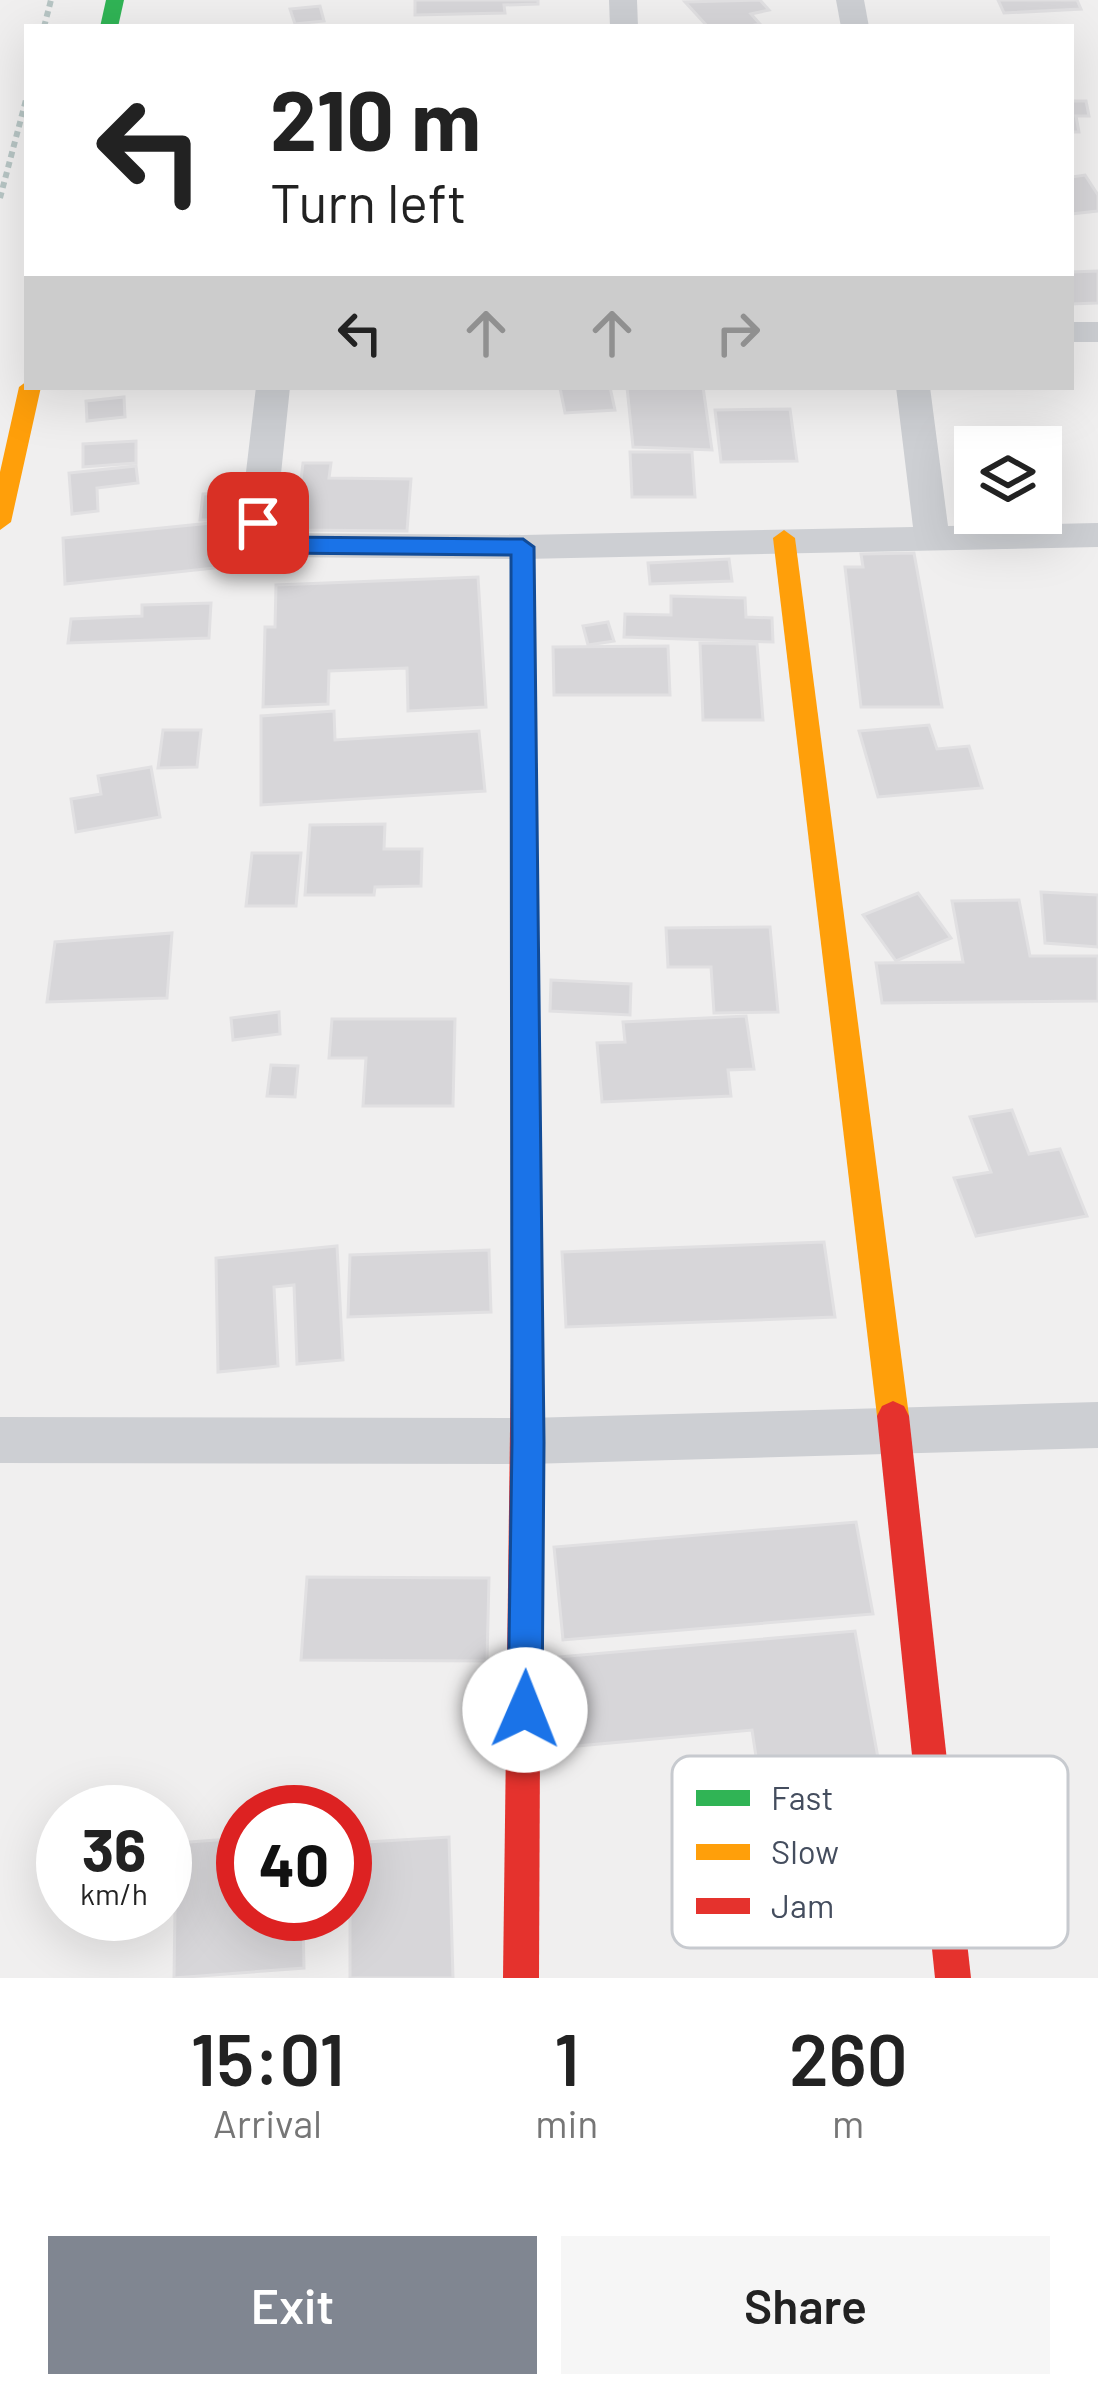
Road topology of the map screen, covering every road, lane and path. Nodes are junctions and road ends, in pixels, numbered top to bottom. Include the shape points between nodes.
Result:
1 (24, 106) edge
2 (0, 198) edge
3 (29, 390) edge
4 (273, 390) edge
5 (913, 390) edge
6 (0, 522) edge
7 (1098, 535) edge
8 (932, 537) junction
9 (784, 538) junction
10 (523, 547) junction
11 (1098, 1425) edge
12 (895, 1428) junction
13 (0, 1440) edge
14 (528, 1442) junction
15 (930, 1756) edge
16 (950, 1948) edge
17 (521, 1978) edge
18 (953, 1978) edge

1 - 2 path
3 - 6 street
4 - 10 street via 258,523 274,545
5 - 8 street
7 - 8 street
8 - 9 street
9 - 10 street
9 - 12 street
10 - 14 street
11 - 12 street
12 - 14 street
12 - 15 street
13 - 14 street
14 - 17 street
16 - 18 street

